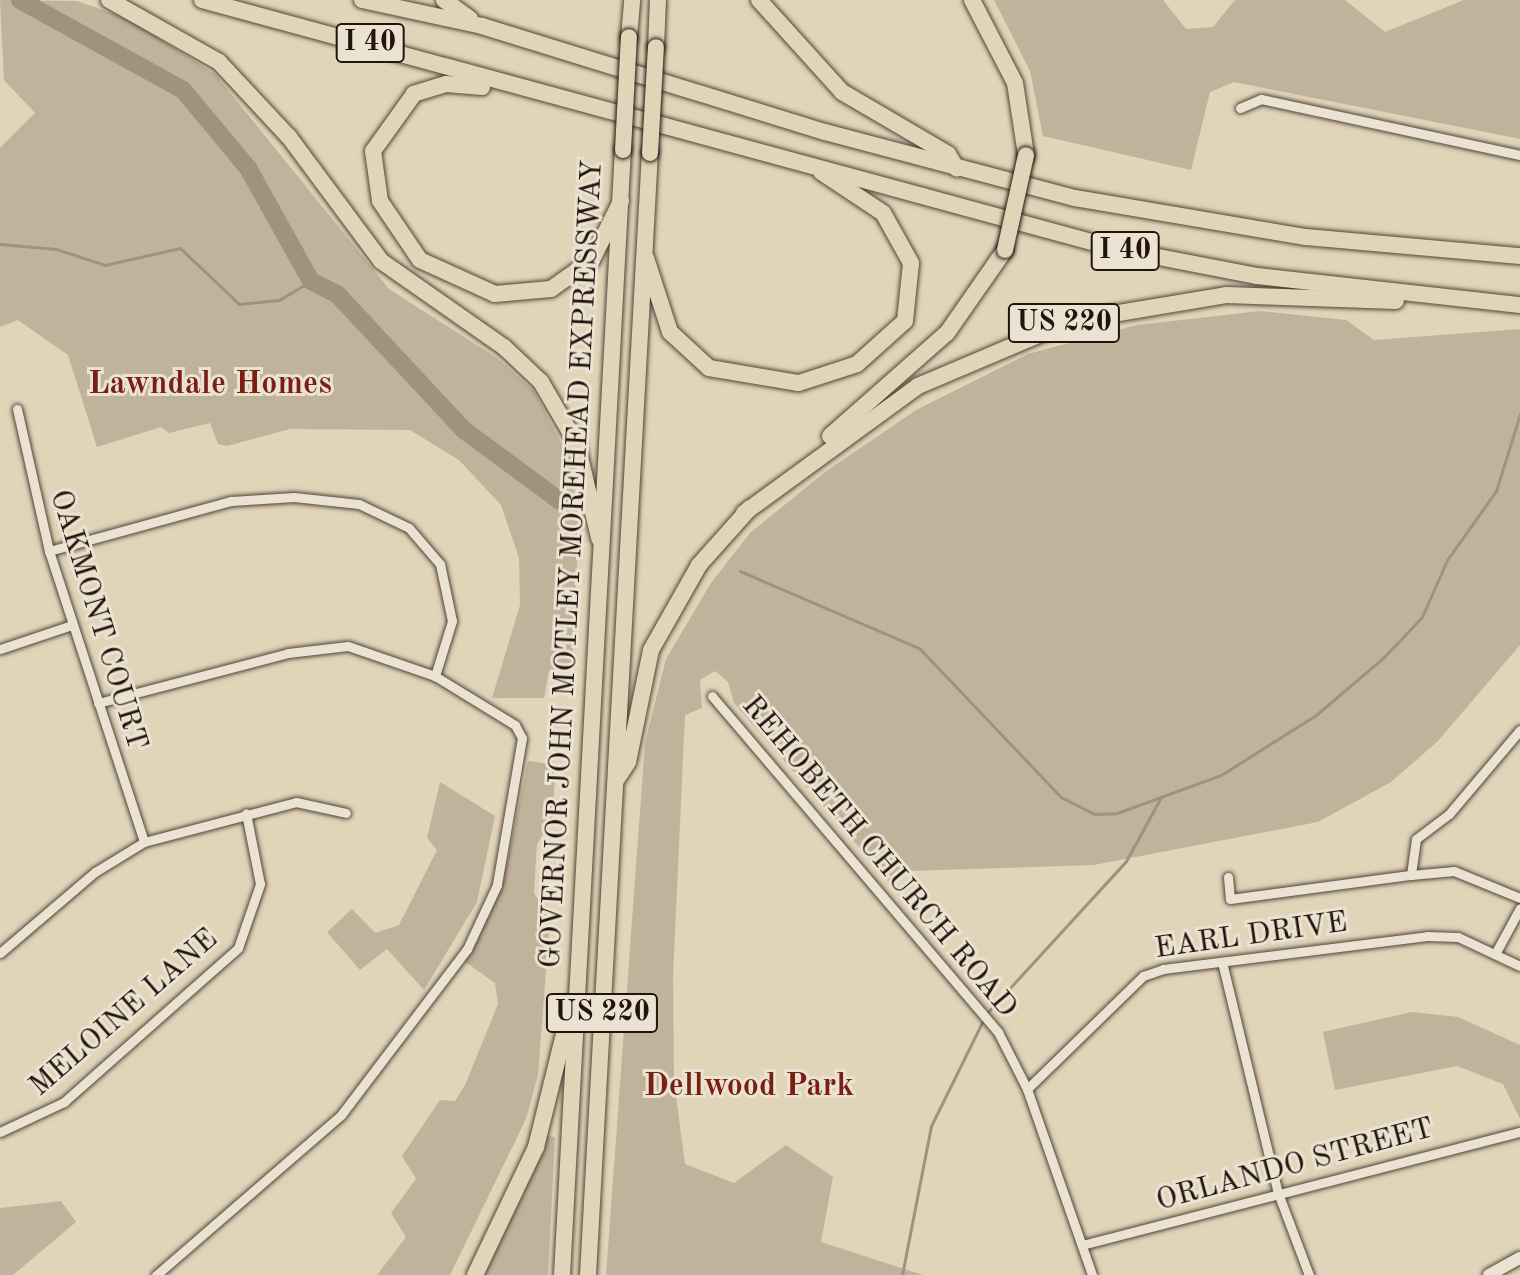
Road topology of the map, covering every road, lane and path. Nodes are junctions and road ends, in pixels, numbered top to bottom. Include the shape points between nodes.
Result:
1 (109, 0) edge
2 (202, 0) edge
3 (362, 0) edge
4 (444, 0) edge
5 (632, 0) edge
6 (658, 0) edge
7 (759, 0) edge
8 (972, 0) edge
9 (482, 26) junction
10 (534, 95) junction
11 (1240, 108) dead end
12 (1520, 155) edge
13 (957, 169) junction
14 (820, 171) junction
15 (621, 201) junction
16 (645, 255) junction
17 (1520, 256) edge
18 (1436, 298) junction
19 (1520, 305) edge
20 (17, 409) dead end
21 (744, 513) junction
22 (601, 544) junction
23 (49, 551) junction
24 (72, 625) junction
25 (0, 649) edge
26 (435, 676) junction
27 (712, 696) dead end
28 (98, 703) junction
29 (1520, 730) edge
30 (616, 782) junction
31 (246, 813) junction
32 (346, 813) dead end
33 (144, 842) junction
34 (1411, 875) junction
35 (1228, 877) dead end
36 (1520, 898) edge
37 (1520, 908) edge
38 (0, 953) edge
39 (1495, 954) junction
40 (1222, 962) junction
41 (1520, 966) edge
42 (576, 998) junction
43 (1027, 1089) junction
44 (0, 1132) edge
45 (1520, 1132) edge
46 (1278, 1193) junction
47 (1082, 1245) junction
48 (1519, 1262) edge
49 (156, 1275) edge
50 (475, 1275) edge
51 (562, 1275) edge
52 (588, 1275) edge
53 (1092, 1275) edge
54 (1309, 1275) edge
55 (1489, 1275) edge

1 - 22 highway via 219,62 289,137 381,261 504,347 541,382 577,444
2 - 10 highway, I 40 via 362,40
3 - 9 highway, I 40
4 - 9 highway
5 - 15 highway, GOVERNOR JOHN MOTLEY MOREHEAD EXPRESSWAY / US 220, bridge
6 - 16 highway, GOVERNOR JOHN MOTLEY MOREHEAD EXPRESSWAY, bridge
7 - 13 highway via 842,92 948,154
8 - 21 highway, bridge via 1012,74 1026,155 1005,250 947,333
9 - 13 highway, I 40
10 - 14 highway, I 40
10 - 15 highway via 446,84 403,102 373,151 374,185 397,234 446,278 528,295 578,275
11 - 12 street via 1261,99
13 - 17 highway, I 40 via 1245,229
14 - 16 highway via 883,213 911,263 905,321 857,364 799,383 709,368 670,332
14 - 18 highway, I 40 via 1161,258
15 - 22 highway, GOVERNOR JOHN MOTLEY MOREHEAD EXPRESSWAY / US 220
16 - 30 highway, GOVERNOR JOHN MOTLEY MOREHEAD EXPRESSWAY
18 - 19 highway, I 40
18 - 21 highway, US 220 via 1368,304 1226,295 1071,321 918,386
20 - 23 street, OAKMONT COURT
21 - 30 highway, US 220 via 699,565 651,650 628,762
22 - 42 highway, GOVERNOR JOHN MOTLEY MOREHEAD EXPRESSWAY / US 220
23 - 24 street, OAKMONT COURT
23 - 26 street via 231,501 294,497 359,504 409,528 440,564 452,621
24 - 25 street
24 - 28 street, OAKMONT COURT
26 - 28 street via 348,646 288,653
26 - 49 street via 515,725 522,738 497,885 467,949 341,1115
27 - 43 street, REHOBETH CHURCH ROAD via 981,1008
28 - 33 street, OAKMONT COURT
29 - 34 street via 1449,814 1416,839
30 - 52 highway, GOVERNOR JOHN MOTLEY MOREHEAD EXPRESSWAY / US 220
31 - 32 street via 296,802
31 - 33 street
31 - 44 street, MELOINE LANE via 260,884 238,948 64,1102
33 - 38 street via 95,872
34 - 35 street via 1230,899
34 - 36 street via 1454,871
37 - 39 street
39 - 40 street, EARL DRIVE via 1458,937 1427,936
39 - 41 street, EARL DRIVE
40 - 43 street, EARL DRIVE via 1143,976
40 - 46 street
42 - 50 highway via 565,1012 536,1147
42 - 51 highway, GOVERNOR JOHN MOTLEY MOREHEAD EXPRESSWAY / US 220
43 - 47 street, REHOBETH CHURCH ROAD
45 - 46 street, ORLANDO STREET
46 - 47 street, ORLANDO STREET
46 - 54 street
47 - 53 street, REHOBETH CHURCH ROAD
48 - 55 main road

